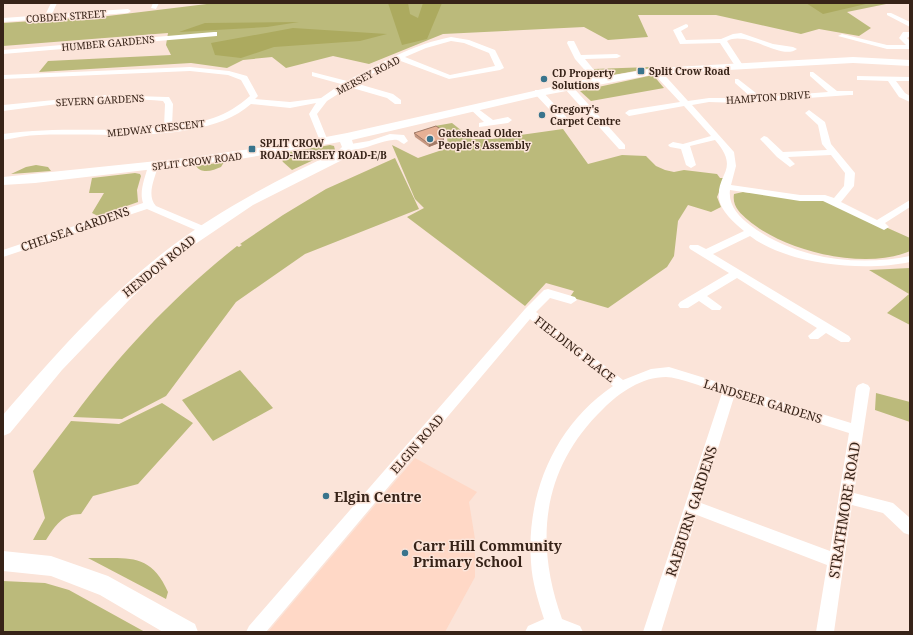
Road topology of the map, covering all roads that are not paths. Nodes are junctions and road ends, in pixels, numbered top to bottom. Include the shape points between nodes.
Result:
1 (54, 3) edge
2 (128, 11) dead end
3 (888, 14) dead end
4 (47, 17) junction
5 (3, 20) edge
6 (910, 25) edge
7 (686, 26) dead end
8 (214, 34) dead end
9 (910, 34) edge
10 (842, 36) dead end
11 (722, 41) junction
12 (683, 42) junction
13 (571, 43) dead end
14 (910, 46) edge
15 (793, 49) dead end
16 (3, 52) edge
17 (689, 52) dead end
18 (617, 56) dead end
19 (578, 57) junction
20 (399, 58) junction
21 (910, 63) edge
22 (740, 67) junction
23 (656, 71) junction
24 (315, 74) dead end
25 (813, 74) dead end
26 (3, 77) edge
27 (860, 78) dead end
28 (892, 79) junction
29 (910, 79) edge
30 (600, 81) junction
31 (738, 81) dead end
32 (350, 84) junction
33 (568, 87) junction
34 (538, 92) junction
35 (834, 93) junction
36 (850, 93) dead end
37 (758, 99) junction
38 (322, 100) junction
39 (910, 100) edge
40 (250, 101) junction
41 (398, 102) dead end
42 (686, 103) junction
43 (290, 105) junction
44 (3, 108) edge
45 (474, 108) junction
46 (629, 112) dead end
47 (809, 113) dead end
48 (313, 114) junction
49 (830, 119) dead end
50 (508, 120) dead end
51 (818, 120) junction
52 (491, 123) junction
53 (567, 123) dead end
54 (482, 125) dead end
55 (168, 128) junction
56 (3, 137) edge
57 (717, 137) junction
58 (764, 140) dead end
59 (324, 141) junction
60 (404, 141) dead end
61 (346, 142) junction
62 (673, 145) dead end
63 (622, 147) dead end
64 (685, 147) junction
65 (833, 152) junction
66 (780, 156) junction
67 (790, 164) dead end
68 (691, 165) dead end
69 (153, 166) junction
70 (3, 181) edge
71 (726, 187) junction
72 (835, 203) junction
73 (910, 203) edge
74 (148, 205) junction
75 (204, 230) junction
76 (751, 231) junction
77 (694, 247) dead end
78 (3, 254) edge
79 (706, 254) junction
80 (910, 259) edge
81 (736, 274) junction
82 (699, 296) junction
83 (571, 300) dead end
84 (684, 305) dead end
85 (716, 307) dead end
86 (529, 312) junction
87 (825, 328) junction
88 (814, 336) dead end
89 (845, 339) dead end
90 (622, 386) junction
91 (863, 388) dead end
92 (729, 391) junction
93 (3, 428) edge
94 (856, 430) junction
95 (847, 497) junction
96 (692, 506) junction
97 (910, 528) edge
98 (836, 561) junction
99 (3, 562) edge
100 (555, 625) junction
101 (186, 632) edge
102 (255, 632) edge
103 (534, 632) edge
104 (574, 632) edge
105 (652, 632) edge
106 (825, 632) edge

1 - 4 street
2 - 4 street, COBDEN STREET
3 - 6 street
4 - 5 street, COBDEN STREET
7 - 12 street via 677,30
8 - 16 street, HUMBER GARDENS
9 - 14 street via 903,38
10 - 14 street via 887,47
11 - 12 street
11 - 15 street via 730,36 743,35 771,46
11 - 22 street
12 - 17 street
13 - 19 street
18 - 19 street
19 - 30 street
20 - 20 street, MERSEY ROAD via 440,40 459,39 492,52 500,68 450,77
20 - 32 street, MERSEY ROAD
21 - 22 street, SPLIT CROW ROAD via 853,60
22 - 23 street, SPLIT CROW ROAD
23 - 30 street, SPLIT CROW ROAD
23 - 42 street
24 - 32 street
25 - 35 street
26 - 40 street via 210,70 244,78 254,96
27 - 28 street
28 - 29 street
28 - 39 street via 902,96
30 - 33 street, SPLIT CROW ROAD
31 - 37 street
32 - 38 street, MERSEY ROAD
32 - 41 street via 390,96
33 - 34 street, SPLIT CROW ROAD
33 - 63 street
34 - 45 street, SPLIT CROW ROAD
34 - 53 street
35 - 36 street, HAMPTON DRIVE
35 - 37 street, HAMPTON DRIVE
37 - 42 street, HAMPTON DRIVE
38 - 43 street
38 - 48 street, MERSEY ROAD
40 - 43 street
40 - 55 street, MEDWAY CRESCENT via 234,114 217,120
42 - 46 street, HAMPTON DRIVE via 656,111
42 - 57 street
43 - 48 street
44 - 55 street, SEVERN GARDENS via 94,98 151,97 166,99 170,104
45 - 52 street
45 - 61 street, SPLIT CROW ROAD
47 - 51 street
48 - 59 street
49 - 51 street
50 - 52 street
51 - 65 street via 824,128 826,140
52 - 54 street
55 - 56 street, MEDWAY CRESCENT via 101,134 39,132
57 - 64 street via 690,143
57 - 71 street via 729,153 732,165
58 - 66 street
59 - 61 street, SPLIT CROW ROAD
59 - 69 street, SPLIT CROW ROAD via 251,154
60 - 61 street, HENDON ROAD via 402,138 390,137 370,144
61 - 75 street, HENDON ROAD via 343,154 248,202
62 - 64 street
64 - 68 street
65 - 66 street
65 - 72 street via 847,168 851,178 849,186
66 - 67 street
69 - 70 street, SPLIT CROW ROAD
69 - 74 street via 145,198
71 - 72 street via 800,198 820,197
71 - 76 street via 725,203 730,212
72 - 73 street via 880,225
74 - 75 street
74 - 78 street, CHELSEA GARDENS
75 - 93 street, HENDON ROAD via 126,292 56,365
76 - 79 street
76 - 80 street via 781,247 819,259 884,264
77 - 79 street
79 - 81 street
81 - 82 street
81 - 87 street
82 - 84 street
82 - 85 street
83 - 86 street, ELGIN ROAD via 548,293
86 - 90 street, FIELDING PLACE
86 - 102 street, ELGIN ROAD
87 - 88 street
87 - 89 street
90 - 92 street, LANDSEER GARDENS via 653,372 669,372
90 - 100 street via 578,424 567,439 546,485 540,506 540,581
91 - 94 street, STRATHMORE ROAD
92 - 94 street, LANDSEER GARDENS
92 - 96 street, RAEBURN GARDENS
94 - 95 street, STRATHMORE ROAD
95 - 97 street via 888,508
95 - 98 street, STRATHMORE ROAD
96 - 98 street
96 - 105 street, RAEBURN GARDENS
98 - 106 street, STRATHMORE ROAD
99 - 101 street via 51,566 108,587
100 - 103 street
100 - 104 street

